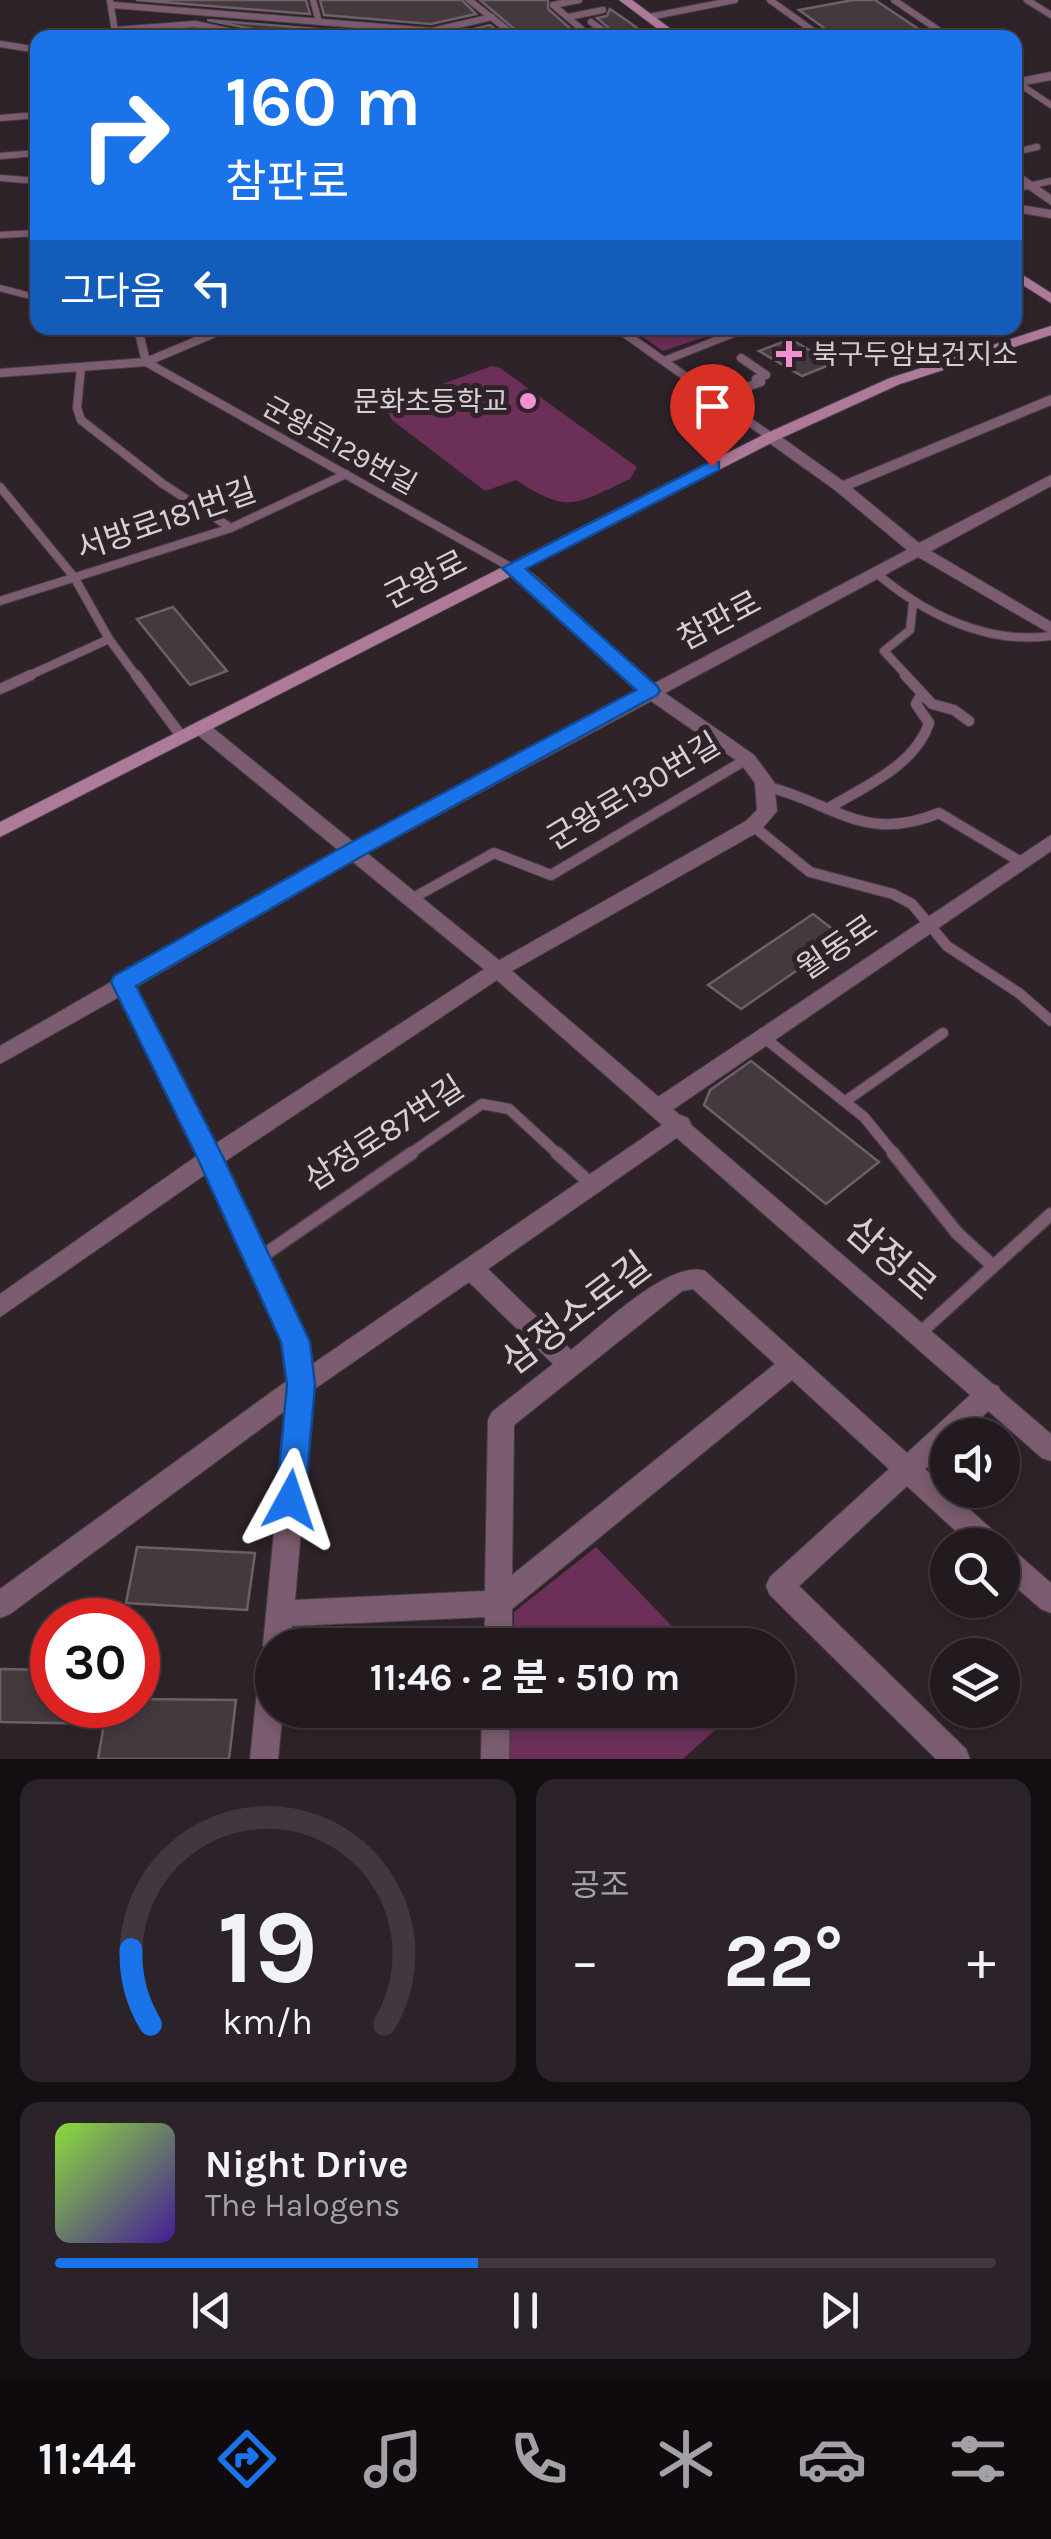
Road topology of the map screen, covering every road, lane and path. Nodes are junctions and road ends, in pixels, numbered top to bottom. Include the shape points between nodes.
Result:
1 (312, 0) edge
2 (469, 0) edge
3 (579, 0) edge
4 (625, 0) edge
5 (735, 0) edge
6 (770, 0) edge
7 (894, 0) edge
8 (1027, 0) edge
9 (111, 3) edge
10 (603, 10) dead end
11 (1051, 15) edge
12 (492, 17) junction
13 (568, 17) junction
14 (649, 17) junction
15 (319, 22) junction
16 (591, 22) dead end
17 (115, 30) edge
18 (148, 30) edge
19 (223, 30) edge
20 (419, 30) edge
21 (436, 30) edge
22 (508, 30) edge
23 (583, 30) edge
24 (602, 30) edge
25 (667, 30) edge
26 (812, 30) edge
27 (938, 30) edge
28 (0, 44) edge
29 (30, 49) edge
30 (1051, 76) edge
31 (1022, 81) edge
32 (1022, 86) edge
33 (1051, 104) edge
34 (30, 116) edge
35 (0, 118) edge
36 (1037, 148) dead end
37 (1022, 151) edge
38 (30, 154) edge
39 (0, 156) edge
40 (0, 178) edge
41 (1022, 180) edge
42 (30, 181) edge
43 (1051, 181) edge
44 (1030, 186) junction
45 (1022, 188) edge
46 (1051, 201) edge
47 (1022, 209) edge
48 (1051, 214) edge
49 (30, 234) edge
50 (0, 236) edge
51 (1022, 279) edge
52 (0, 288) edge
53 (30, 296) edge
54 (1051, 300) edge
55 (1051, 330) edge
56 (140, 335) edge
57 (211, 335) edge
58 (627, 335) edge
59 (731, 335) edge
60 (741, 358) dead end
61 (663, 360) junction
62 (146, 362) junction
63 (81, 367) junction
64 (0, 373) edge
65 (718, 398) junction
66 (1051, 400) edge
67 (771, 437) junction
68 (346, 474) junction
69 (1051, 480) edge
70 (0, 487) edge
71 (841, 487) junction
72 (231, 528) junction
73 (916, 549) junction
74 (512, 568) junction
75 (874, 572) junction
76 (74, 577) junction
77 (0, 601) edge
78 (914, 603) junction
79 (1051, 632) edge
80 (108, 639) junction
81 (0, 689) edge
82 (650, 691) junction
83 (921, 695) junction
84 (969, 722) dead end
85 (192, 732) junction
86 (746, 758) junction
87 (765, 786) junction
88 (827, 810) junction
89 (753, 826) junction
90 (0, 830) edge
91 (1051, 842) edge
92 (356, 850) junction
93 (1021, 862) junction
94 (413, 898) junction
95 (931, 923) junction
96 (498, 970) junction
97 (122, 982) junction
98 (1051, 1021) edge
99 (943, 1032) dead end
100 (762, 1036) junction
101 (0, 1056) edge
102 (847, 1100) junction
103 (660, 1107) junction
104 (680, 1124) junction
105 (210, 1157) junction
106 (591, 1184) junction
107 (1051, 1214) edge
108 (258, 1259) junction
109 (992, 1266) junction
110 (472, 1269) junction
111 (0, 1308) edge
112 (920, 1333) junction
113 (794, 1364) junction
114 (572, 1366) junction
115 (301, 1385) junction
116 (989, 1394) junction
117 (1051, 1450) edge
118 (906, 1470) junction
119 (971, 1528) edge
120 (1020, 1572) edge
121 (1051, 1600) edge
122 (498, 1602) junction
123 (0, 1605) edge
124 (280, 1614) junction
125 (279, 1628) edge
126 (498, 1628) edge
127 (267, 1728) edge
128 (496, 1728) edge
129 (264, 1759) edge
130 (495, 1759) edge
131 (956, 1759) edge

1 - 15 lane
2 - 12 lane
3 - 13 lane via 553,5
4 - 14 main road
5 - 14 lane
6 - 26 lane
7 - 27 lane
8 - 11 lane
9 - 15 lane
9 - 17 lane
10 - 13 lane
12 - 21 lane
12 - 22 lane
13 - 23 lane
14 - 25 main road
15 - 20 lane
16 - 24 lane
18 - 19 lane via 195,24
28 - 29 lane
30 - 31 street
32 - 33 lane
34 - 35 lane
36 - 37 lane
38 - 39 lane
40 - 42 lane
41 - 44 street
43 - 44 lane
44 - 45 lane
44 - 46 street
47 - 48 street
49 - 50 lane
51 - 54 main road
52 - 53 lane
55 - 67 main road, 군왕로 via 895,381
56 - 62 lane
57 - 62 lane
58 - 61 lane
59 - 61 street
60 - 65 lane via 766,375 756,378 762,382
61 - 65 lane
62 - 63 lane
62 - 68 lane, 군왕로129번길
63 - 64 lane
63 - 72 lane via 81,420
65 - 67 lane
66 - 71 street
67 - 71 street
67 - 74 main road, 군왕로
68 - 72 lane, 서방로181번길
68 - 74 lane, 군왕로129번길
69 - 73 street, 참판로
70 - 76 lane
71 - 73 street
72 - 76 lane, 서방로181번길
73 - 75 street, 참판로
73 - 79 street
74 - 82 street, 군왕로130번길
74 - 85 main road, 군왕로
75 - 78 lane
75 - 82 street, 참판로
76 - 77 lane, 서방로181번길
76 - 80 lane
78 - 79 lane via 975,628 1015,636
78 - 83 lane via 910,630 884,651
80 - 81 lane
80 - 85 lane
82 - 86 street, 군왕로130번길
82 - 92 street, 참판로
83 - 84 lane
83 - 88 lane via 916,704 929,723 924,742
85 - 90 main road, 군왕로
85 - 92 street, 삼정로
86 - 87 street, 군왕로130번길
86 - 94 lane, 군왕로130번길 via 551,876 494,853
87 - 88 lane
87 - 89 street, 군왕로130번길 via 767,811
88 - 93 lane via 869,828 915,824 939,813
89 - 95 lane via 810,872 893,894
89 - 96 street
91 - 93 street, 월동로
92 - 94 street, 삼정로
92 - 97 street, 참판로
93 - 95 street, 월동로
94 - 96 street, 삼정로
95 - 98 lane via 947,946
95 - 100 street, 월동로
96 - 103 street, 삼정로
96 - 105 street
97 - 101 street, 참판로
97 - 105 street
99 - 102 lane
100 - 102 lane
100 - 103 street, 월동로
102 - 109 lane
103 - 104 street, 삼정로
104 - 106 street
104 - 112 street, 삼정로
105 - 108 street
105 - 111 street
106 - 108 lane, 삼정로87번길 via 509,1109 482,1104
106 - 110 street
107 - 109 lane
108 - 115 street via 296,1342
109 - 112 lane
110 - 114 street
110 - 115 street
112 - 116 street, 삼정로
113 - 114 street, 삼정소로길 via 697,1278 675,1283
113 - 118 street, 삼정소로길
113 - 122 street
114 - 122 street, 삼정소로길 via 501,1420
115 - 123 street
115 - 124 street
116 - 117 street, 삼정로
116 - 118 street
118 - 119 street, 삼정소로길
118 - 131 street via 780,1586
120 - 121 street
122 - 124 street
122 - 126 street, 삼정소로길
124 - 125 street
127 - 129 street
128 - 130 street

